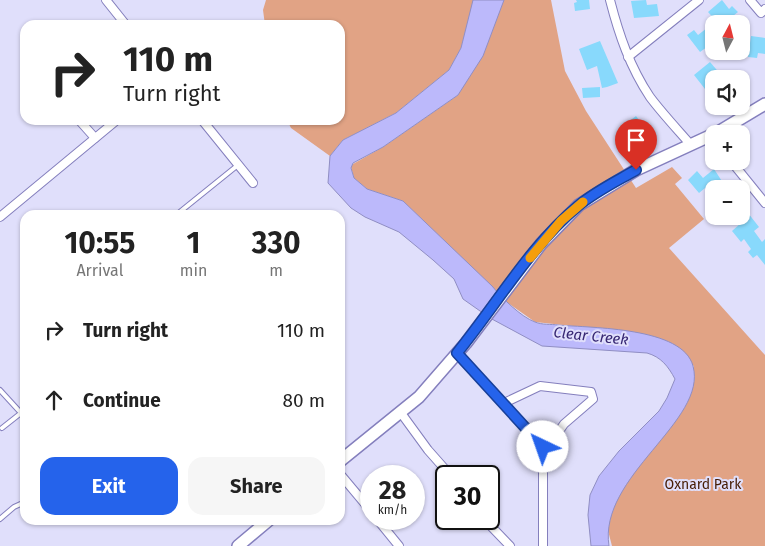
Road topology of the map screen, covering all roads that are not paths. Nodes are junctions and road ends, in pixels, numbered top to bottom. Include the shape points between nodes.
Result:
1 (106, 0) edge
2 (610, 0) edge
3 (700, 0) edge
4 (750, 0) edge
5 (763, 11) edge
6 (122, 20) edge
7 (628, 57) junction
8 (765, 104) edge
9 (83, 125) edge
10 (111, 125) edge
11 (206, 125) edge
12 (731, 125) edge
13 (95, 138) junction
14 (705, 139) edge
15 (690, 144) junction
16 (238, 165) junction
17 (738, 170) edge
18 (253, 183) dead end
19 (765, 203) edge
20 (182, 210) edge
21 (1, 214) edge
22 (457, 353) junction
23 (0, 390) edge
24 (504, 403) junction
25 (401, 413) junction
26 (2, 428) dead end
27 (543, 447) junction
28 (345, 457) edge
29 (441, 465) edge
30 (345, 480) edge
31 (360, 498) edge
32 (20, 504) edge
33 (0, 519) edge
34 (263, 525) edge
35 (386, 530) edge
36 (495, 530) edge
37 (238, 546) edge
38 (400, 546) edge
39 (510, 546) edge
40 (543, 546) edge

1 - 6 street
2 - 7 street
3 - 7 street
4 - 5 street
7 - 15 street via 651,98
8 - 12 main road
9 - 13 street
10 - 13 street
11 - 16 street
13 - 21 street
14 - 15 main road
15 - 22 main road via 636,170 579,205 554,230
16 - 18 street
16 - 20 lane
17 - 19 street
22 - 24 street
22 - 25 main road
23 - 26 lane via 20,413
24 - 27 street
24 - 27 street via 540,386 592,392 593,399
25 - 28 main road
25 - 29 street
27 - 40 street
30 - 31 street
32 - 33 lane
34 - 37 main road
35 - 38 street
36 - 39 street

